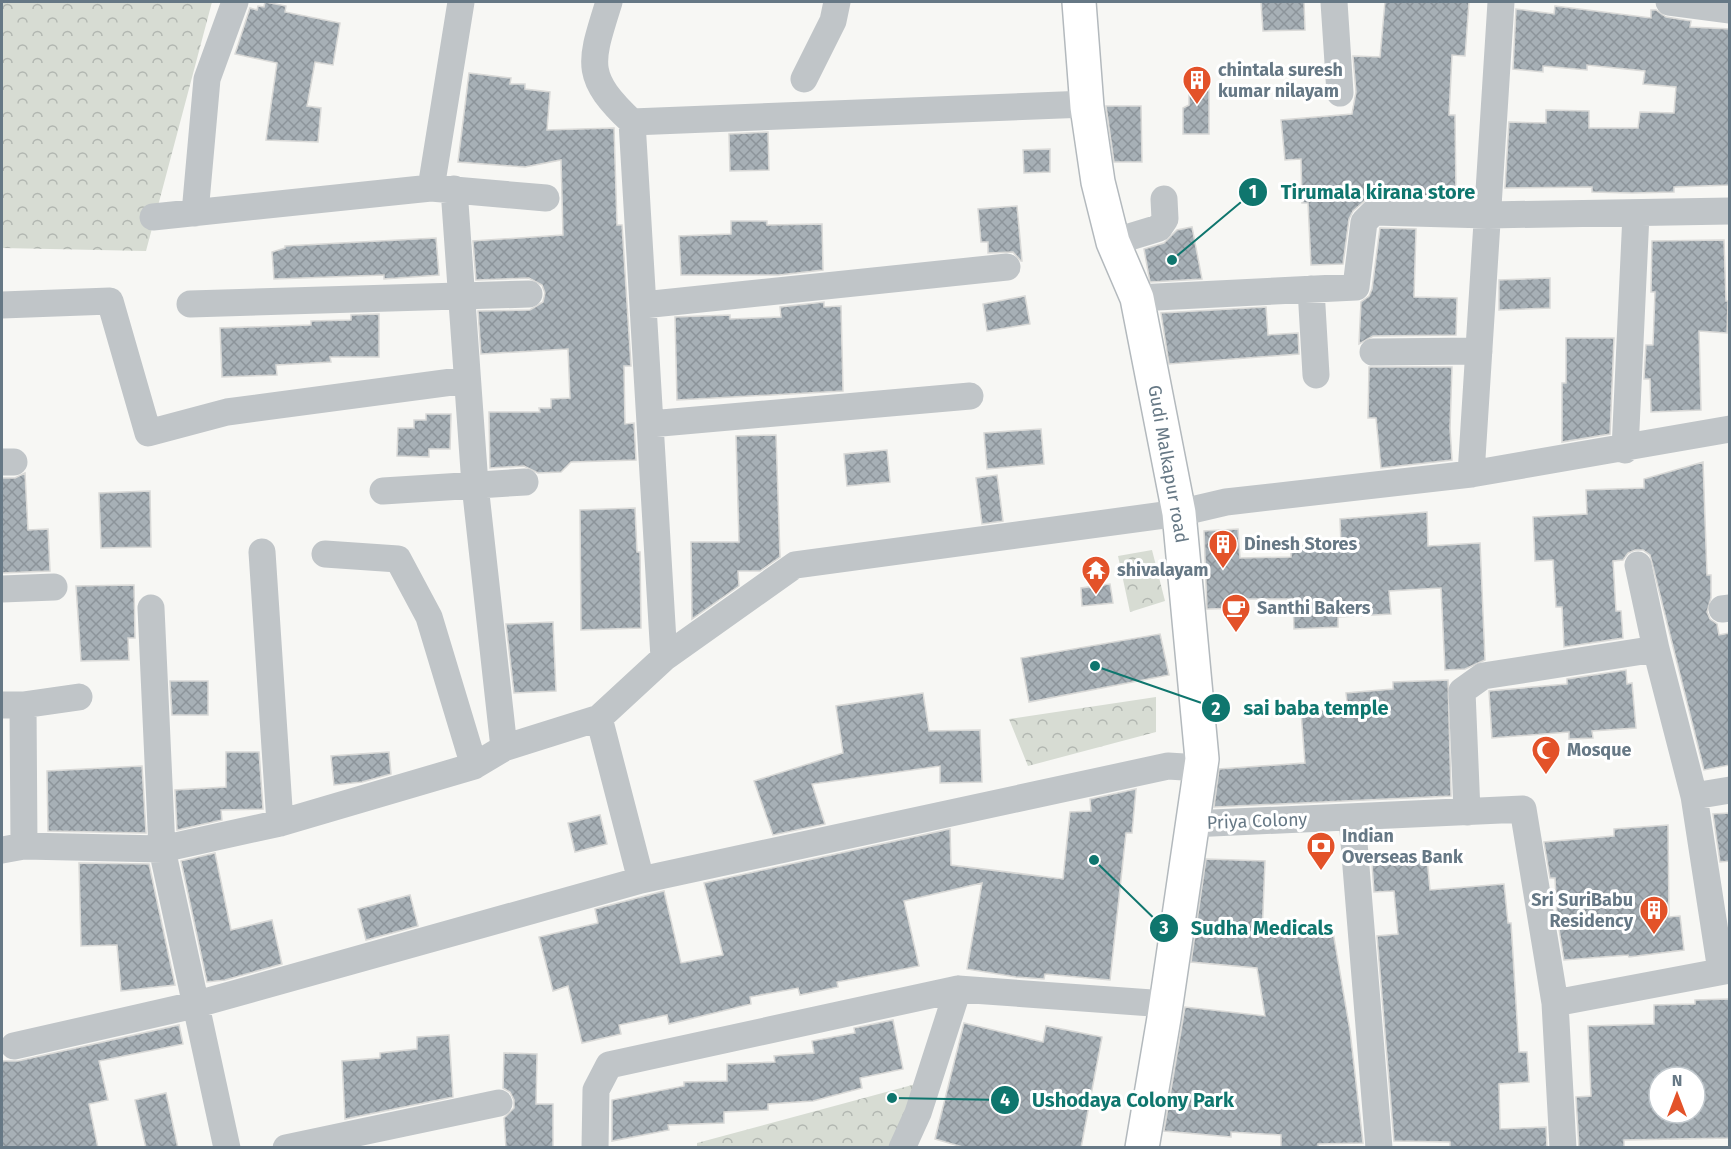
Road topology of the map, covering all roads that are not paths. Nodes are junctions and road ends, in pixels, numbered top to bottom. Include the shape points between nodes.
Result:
1 (235, 2) edge
2 (461, 2) edge
3 (609, 2) edge
4 (837, 2) edge
5 (1079, 2) edge
6 (1334, 2) edge
7 (1501, 2) edge
8 (1669, 2) edge
9 (1730, 10) edge
10 (804, 79) dead end
11 (1340, 93) dead end
12 (1087, 104) junction
13 (632, 122) junction
14 (443, 188) junction
15 (546, 198) dead end
16 (1164, 199) dead end
17 (1730, 211) edge
18 (195, 213) junction
19 (1636, 214) junction
20 (1488, 215) junction
21 (153, 218) dead end
22 (1113, 242) junction
23 (1007, 267) dead end
24 (1311, 289) junction
25 (529, 294) dead end
26 (462, 296) junction
27 (1137, 298) junction
28 (190, 304) dead end
29 (2, 305) edge
30 (643, 305) junction
31 (1479, 351) junction
32 (1372, 352) dead end
33 (1316, 375) dead end
34 (467, 380) junction
35 (970, 396) dead end
36 (650, 424) junction
37 (1730, 429) edge
38 (1625, 450) junction
39 (1471, 474) junction
40 (525, 482) dead end
41 (475, 485) junction
42 (384, 491) dead end
43 (1179, 513) junction
44 (262, 552) dead end
45 (325, 554) dead end
46 (1638, 565) dead end
47 (54, 587) dead end
48 (2, 589) edge
49 (151, 608) dead end
50 (1656, 649) junction
51 (664, 658) junction
52 (80, 697) dead end
53 (12, 705) edge
54 (599, 718) junction
55 (504, 748) junction
56 (474, 766) junction
57 (1200, 768) junction
58 (1730, 790) edge
59 (1694, 796) junction
60 (1467, 812) junction
61 (1352, 818) junction
62 (280, 823) junction
63 (1191, 824) junction
64 (13, 848) edge
65 (162, 849) junction
66 (642, 880) junction
67 (1725, 971) edge
68 (958, 989) junction
69 (1555, 1003) junction
70 (1166, 1004) junction
71 (194, 1005) junction
72 (14, 1046) dead end
73 (499, 1103) dead end
74 (382, 1138) edge
75 (227, 1148) edge
76 (286, 1148) edge
77 (595, 1148) edge
78 (902, 1148) edge
79 (1142, 1148) edge
80 (1379, 1148) edge
81 (1563, 1148) edge

1 - 18 street via 207,79
2 - 14 street
3 - 13 street via 594,72 606,97
4 - 10 street via 833,21
5 - 12 street, Gudi Malkapur road
6 - 11 street
7 - 20 street
8 - 9 street
12 - 13 street
12 - 22 street, Gudi Malkapur road via 1098,182
13 - 30 street
14 - 15 street
14 - 18 street
14 - 26 street
16 - 22 street via 1165,219 1159,228
17 - 19 street
18 - 21 street
19 - 20 street
19 - 38 street
20 - 24 street via 1374,212 1364,222 1356,287
20 - 31 street
22 - 27 street, Gudi Malkapur road
23 - 30 street
24 - 27 street
24 - 33 street
25 - 26 street
26 - 28 street
26 - 34 street
27 - 43 street, Gudi Malkapur road
29 - 34 street via 110,301 148,433 227,412
30 - 36 street
31 - 32 street
31 - 39 street
34 - 41 street
35 - 36 street
36 - 51 street
37 - 38 street
38 - 39 street
39 - 43 street via 1226,502
40 - 41 street
41 - 42 street
41 - 55 street
43 - 51 street via 795,565
43 - 57 street, Gudi Malkapur road via 1193,643
44 - 62 street
45 - 56 street via 398,560 429,617
46 - 50 street
47 - 48 street
49 - 65 street
50 - 59 street
50 - 60 street via 1483,675 1462,691
51 - 54 street
52 - 53 street
53 - 64 street
54 - 55 street
54 - 66 street
55 - 56 street
56 - 62 street
57 - 63 street, Gudi Malkapur road
57 - 66 street via 1168,766
58 - 59 street
59 - 67 street
60 - 61 street, Priya Colony
60 - 69 street, Priya Colony via 1523,809
61 - 63 street, Priya Colony
61 - 80 street
62 - 65 street
63 - 70 street, Gudi Malkapur road
64 - 65 street
65 - 71 street
66 - 71 street
67 - 69 street
68 - 70 street
68 - 77 street via 609,1065 596,1090
68 - 78 street via 918,1113
69 - 81 street, Priya Colony
70 - 79 street, Gudi Malkapur road
71 - 72 street
71 - 75 street
73 - 74 street
74 - 76 street

